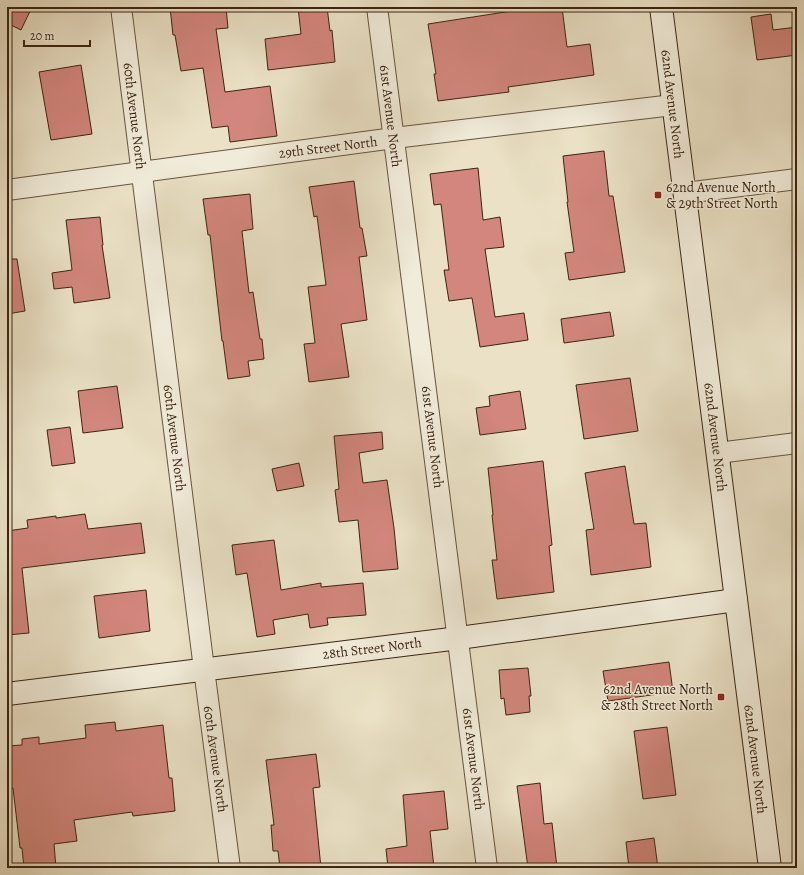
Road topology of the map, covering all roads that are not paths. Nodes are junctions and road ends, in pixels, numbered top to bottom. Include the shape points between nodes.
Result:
1 (121, 7) edge
2 (377, 7) edge
3 (662, 7) edge
4 (673, 105) junction
5 (394, 138) junction
6 (142, 171) junction
7 (797, 179) edge
8 (7, 190) edge
9 (685, 193) junction
10 (797, 443) edge
11 (718, 453) junction
12 (736, 600) junction
13 (458, 638) junction
14 (204, 669) junction
15 (7, 694) edge
16 (230, 868) edge
17 (487, 868) edge
18 (770, 868) edge

1 - 6 street, 60th Avenue North
2 - 5 street, 61st Avenue North
3 - 4 street, 62nd Avenue North
4 - 5 street, 29th Street North
4 - 9 street, 62nd Avenue North
5 - 6 street, 29th Street North
5 - 13 street, 61st Avenue North
6 - 8 street, 29th Street North
6 - 14 street, 60th Avenue North
7 - 9 street
9 - 11 street, 62nd Avenue North
10 - 11 street
11 - 12 street, 62nd Avenue North
12 - 13 street, 28th Street North
12 - 18 street, 62nd Avenue North
13 - 14 street, 28th Street North
13 - 17 street, 61st Avenue North
14 - 15 street, 28th Street North
14 - 16 street, 60th Avenue North

